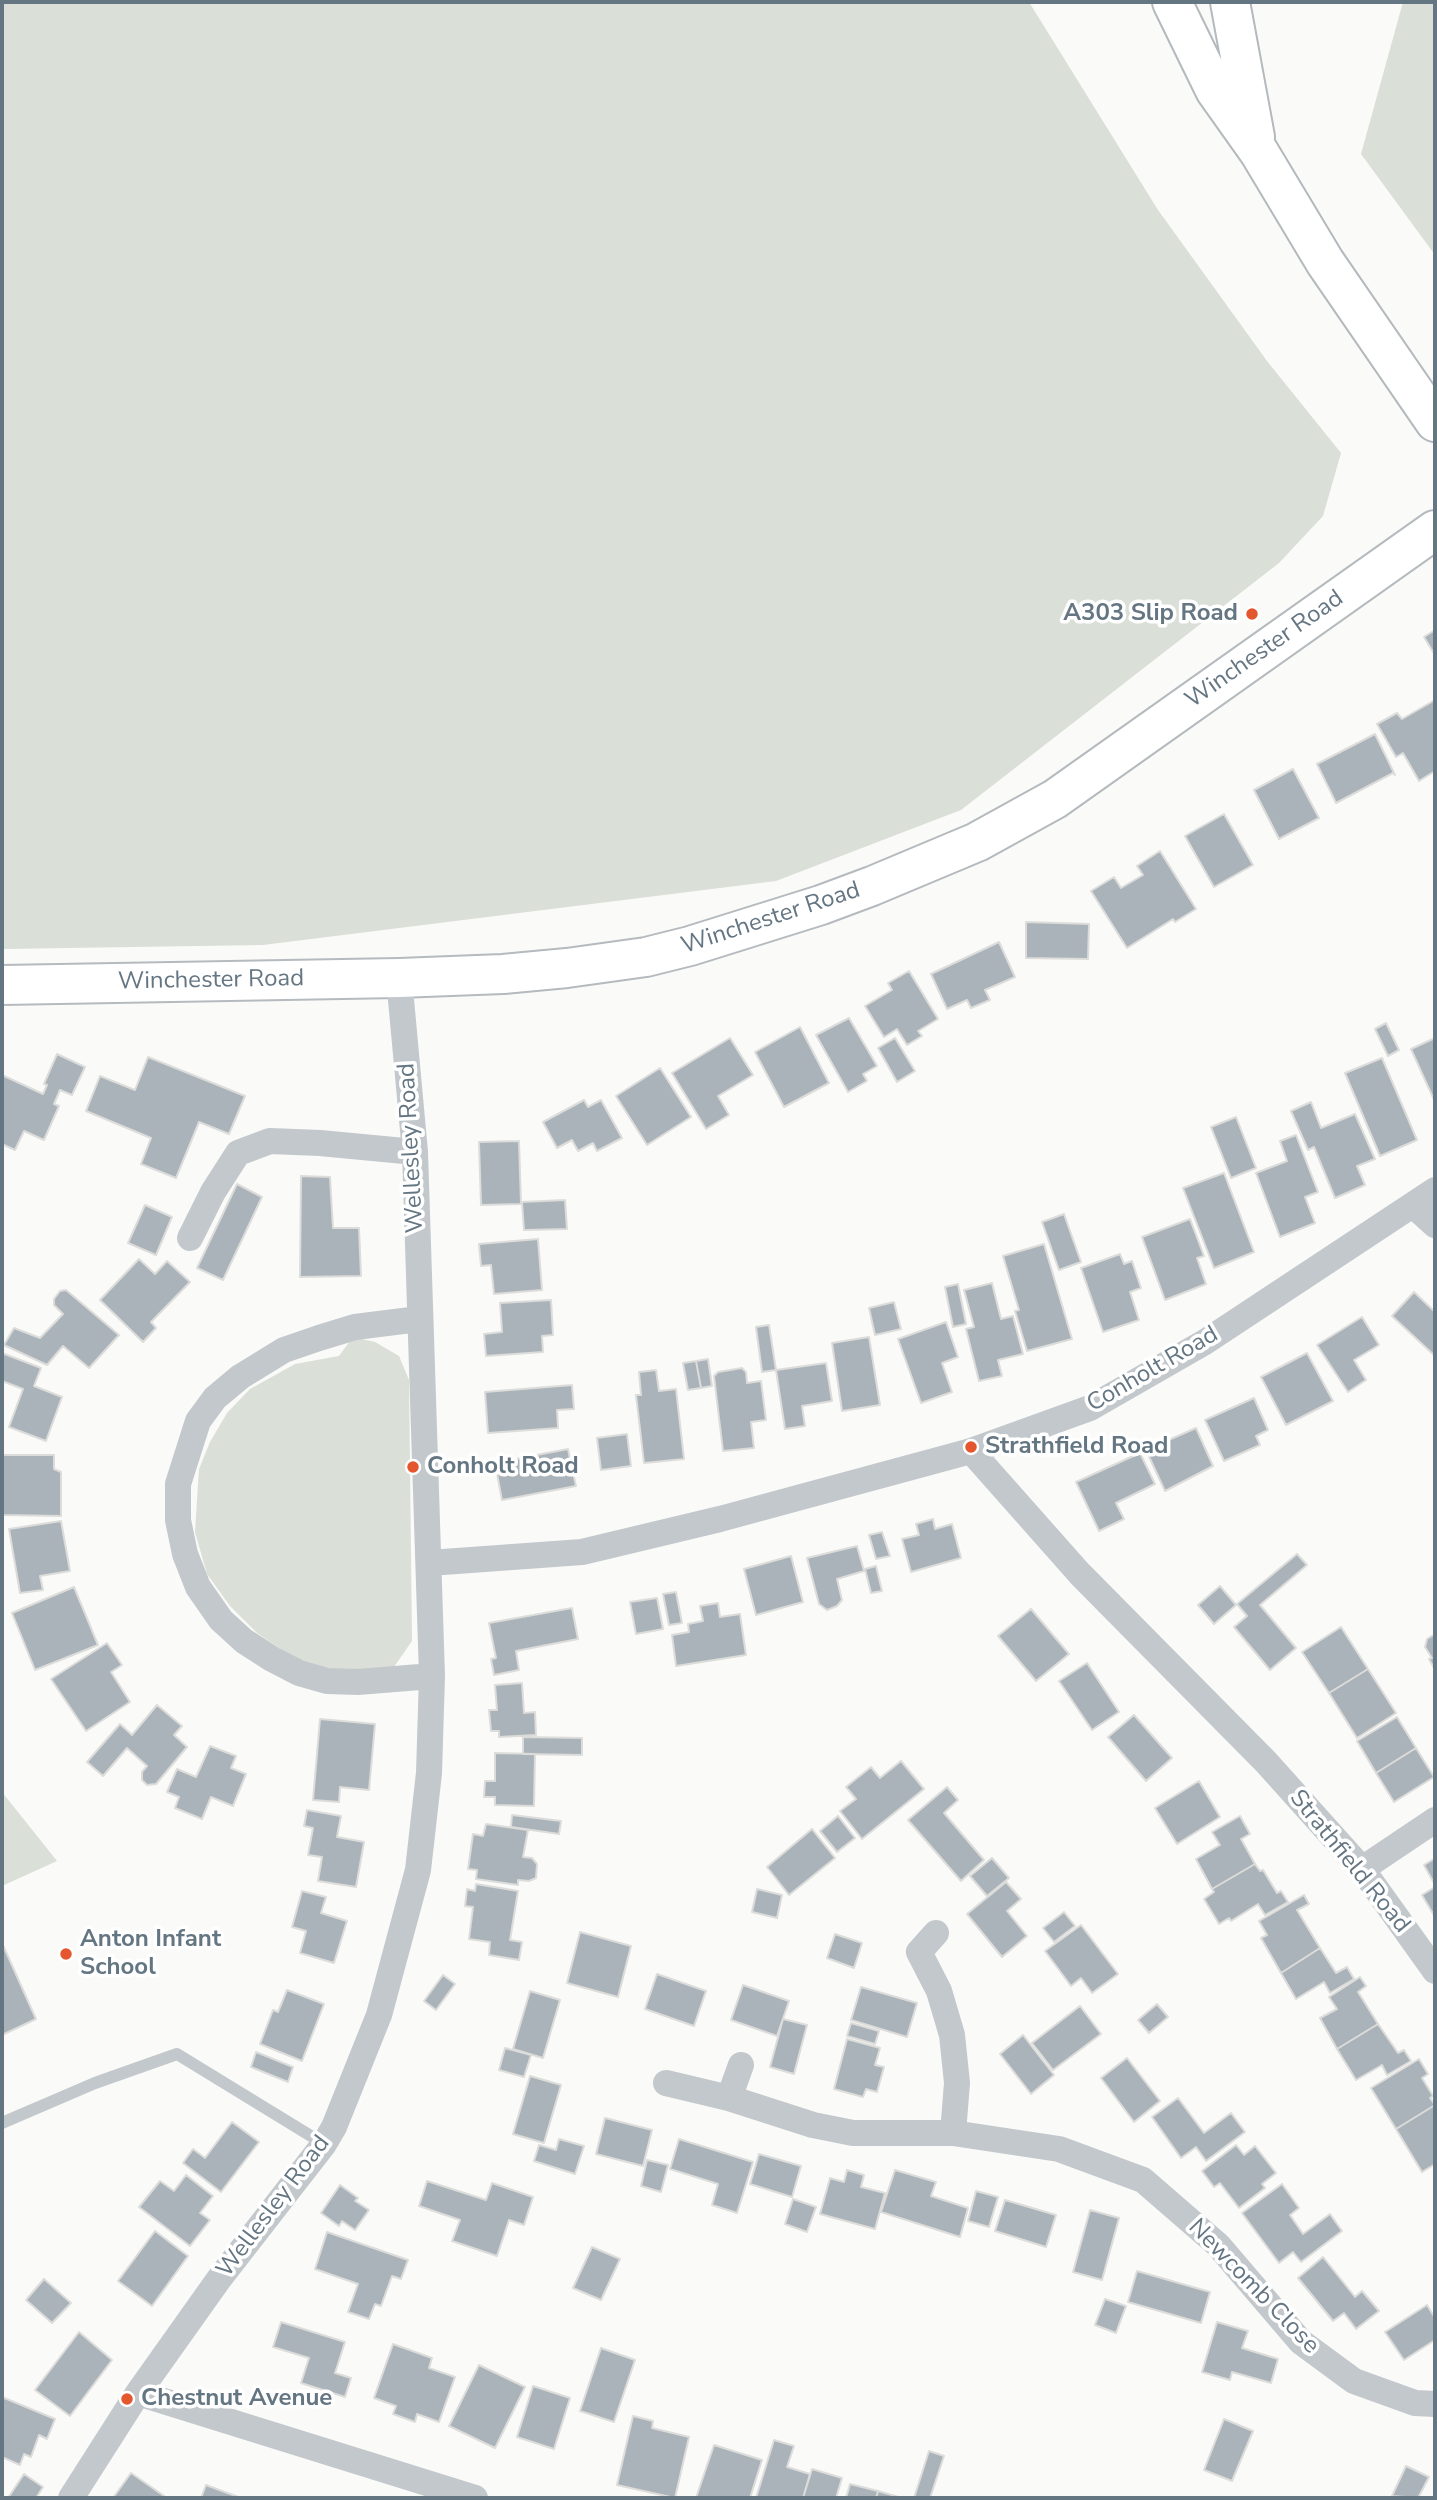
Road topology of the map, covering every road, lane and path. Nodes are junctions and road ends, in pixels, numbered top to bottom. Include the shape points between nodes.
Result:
1 (1172, 2) edge
2 (1230, 2) edge
3 (1259, 152) junction
4 (1435, 422) edge
5 (1435, 530) edge
6 (399, 978) junction
7 (2, 985) edge
8 (415, 1152) junction
9 (1435, 1189) edge
10 (1414, 1206) junction
11 (1435, 1225) edge
12 (190, 1238) dead end
13 (419, 1319) junction
14 (971, 1451) junction
15 (429, 1563) junction
16 (432, 1676) junction
17 (1435, 1821) edge
18 (1362, 1869) junction
19 (936, 1933) dead end
20 (1435, 1971) edge
21 (741, 2065) dead end
22 (666, 2083) dead end
23 (729, 2098) junction
24 (2, 2123) edge
25 (953, 2133) junction
26 (324, 2144) junction
27 (138, 2393) junction
28 (1435, 2404) edge
29 (71, 2498) edge
30 (475, 2498) edge

1 - 3 main road via 1215,90
2 - 3 main road
3 - 4 main road via 1325,262
5 - 6 main road, Winchester Road via 1055,799 977,842 821,905 646,957 503,974
6 - 7 main road, Winchester Road
6 - 8 street, Wellesley Road
8 - 12 street via 270,1141 238,1153
8 - 13 street, Wellesley Road
9 - 10 street, Conholt Road
10 - 11 street
10 - 14 street, Conholt Road via 1205,1342 1090,1408
13 - 15 street, Wellesley Road
13 - 16 street via 355,1327 319,1338 284,1350 240,1377 215,1398 198,1422 178,1484 178,1520 198,1587 221,1620 263,1653 299,1673 327,1681
14 - 15 street, Conholt Road via 582,1552
14 - 18 street, Strathfield Road via 1080,1574 1242,1735
15 - 16 street, Wellesley Road
16 - 26 street, Wellesley Road via 429,1773 418,1870 379,2015
17 - 18 street
18 - 20 street, Strathfield Road
19 - 25 street via 919,1952 953,2035 957,2083
21 - 23 street
22 - 23 street, Newcomb Close
23 - 25 street, Newcomb Close via 853,2133
24 - 26 lane via 177,2054
25 - 28 street, Newcomb Close via 1059,2149 1143,2180 1218,2245 1301,2342 1354,2381 1415,2403
26 - 27 street, Wellesley Road
27 - 29 street, Wellesley Road
27 - 30 street

